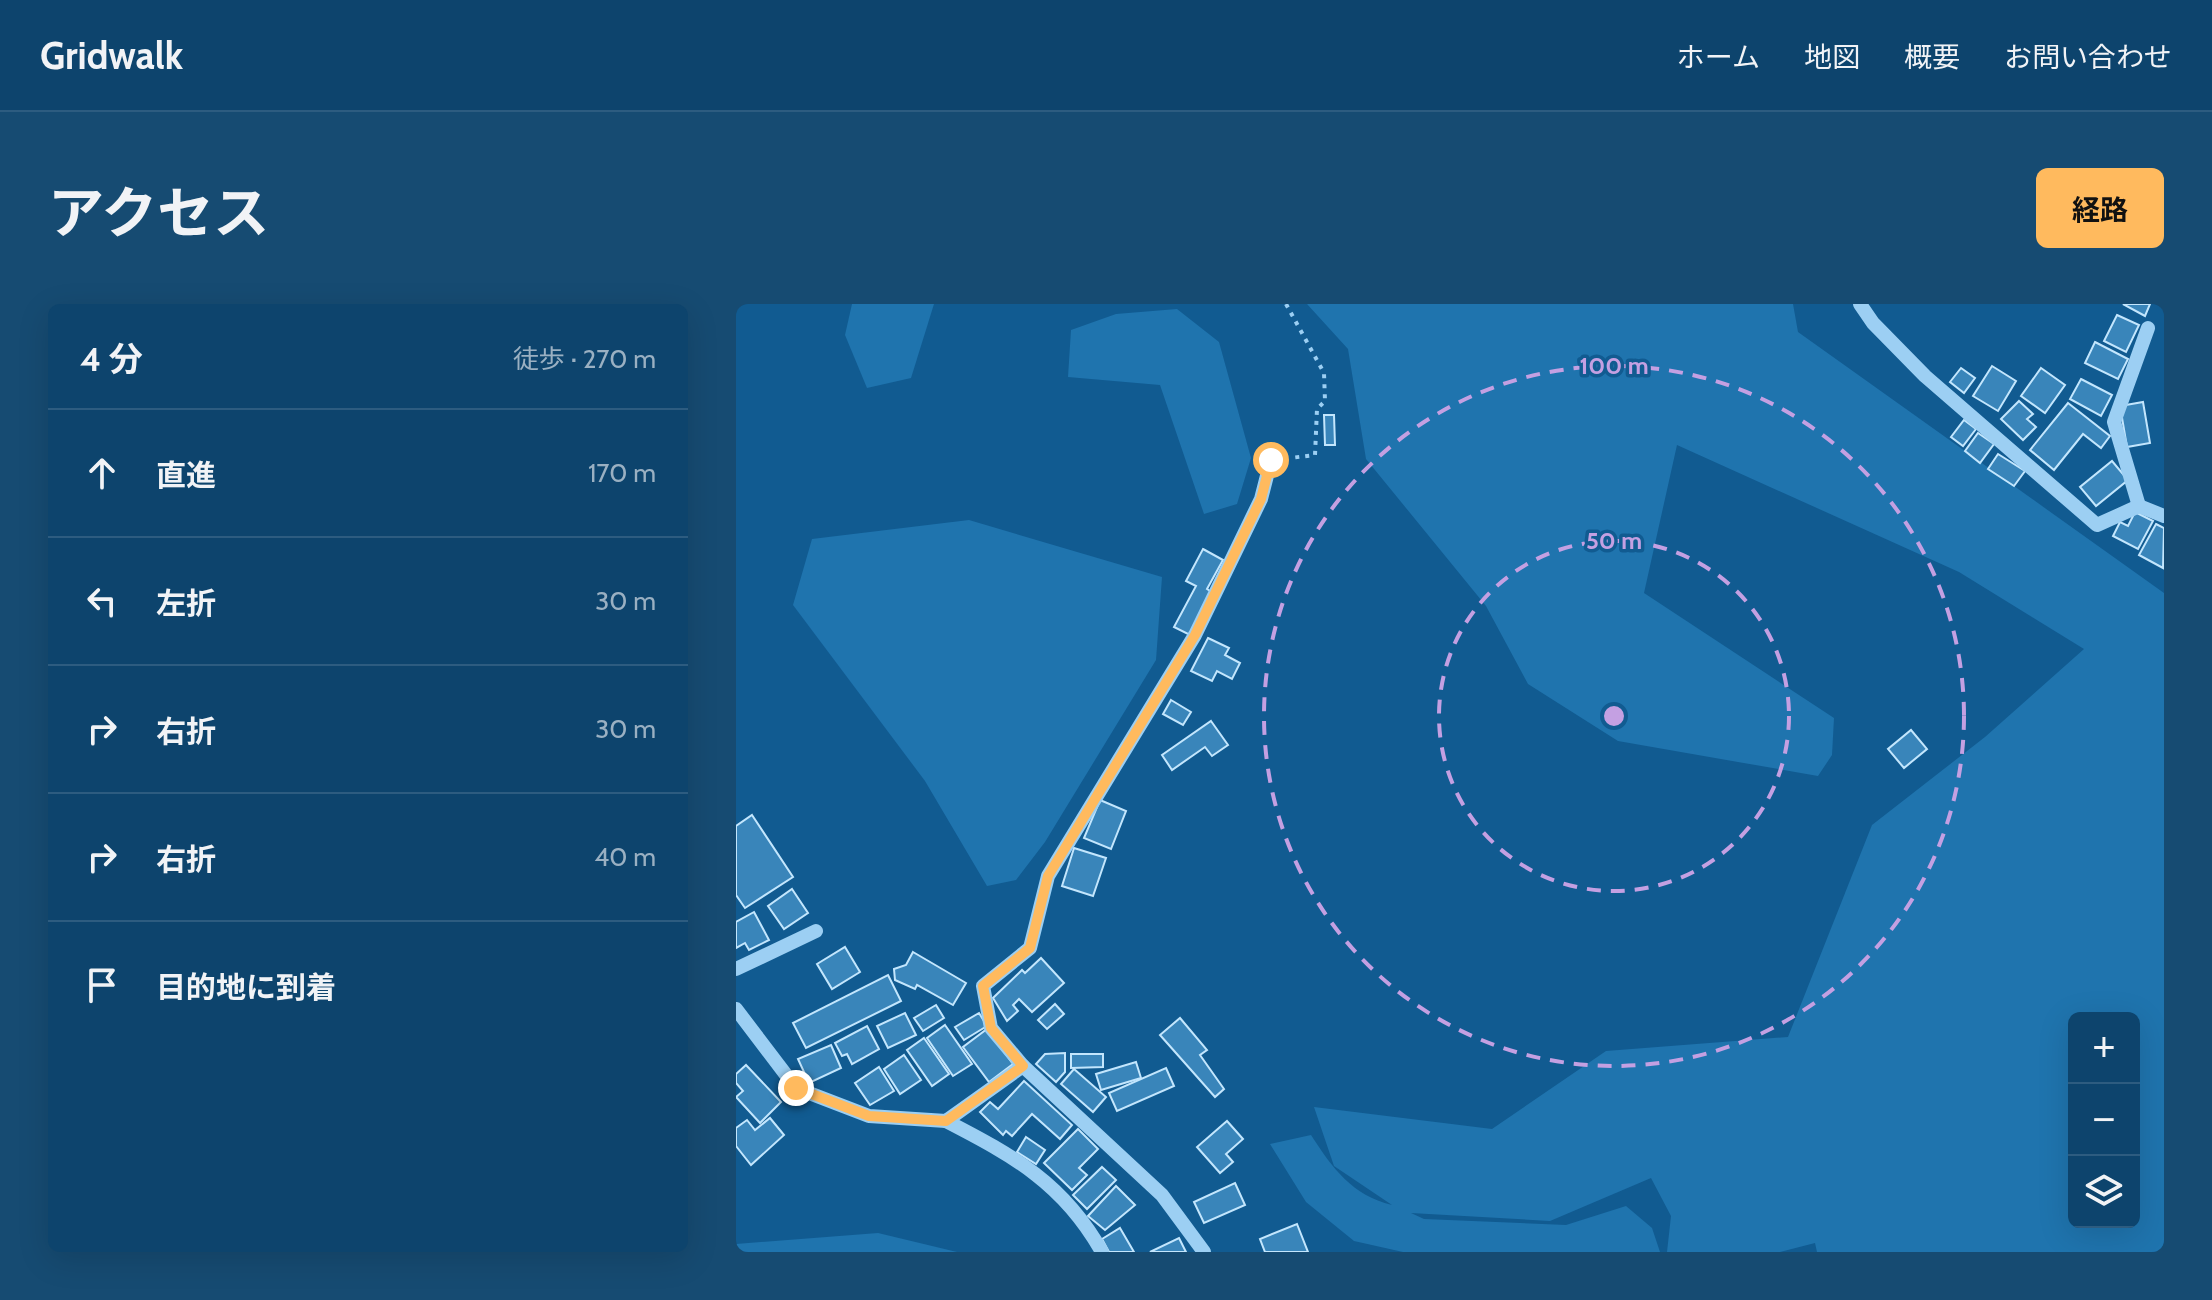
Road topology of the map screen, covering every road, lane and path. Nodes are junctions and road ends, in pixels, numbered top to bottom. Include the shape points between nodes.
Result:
1 (1286, 304) edge
2 (1860, 304) edge
3 (2148, 328) dead end
4 (1271, 460) joint
5 (2139, 506) junction
6 (2164, 516) edge
7 (816, 931) dead end
8 (736, 969) edge
9 (736, 1009) edge
10 (1023, 1066) junction
11 (946, 1121) junction
12 (1102, 1252) edge
13 (1204, 1252) edge

1 - 4 path via 1324,373 1325,401 1317,409 1315,455
2 - 5 street via 1925,376 2097,525
3 - 5 street via 2114,422
4 - 10 street via 1261,499 1195,635 1048,876 1030,948 983,986 991,1028
5 - 6 street
7 - 8 street
9 - 11 street via 796,1088 869,1116
10 - 11 street
10 - 13 street via 1162,1195
11 - 12 street via 1050,1183 1084,1220

